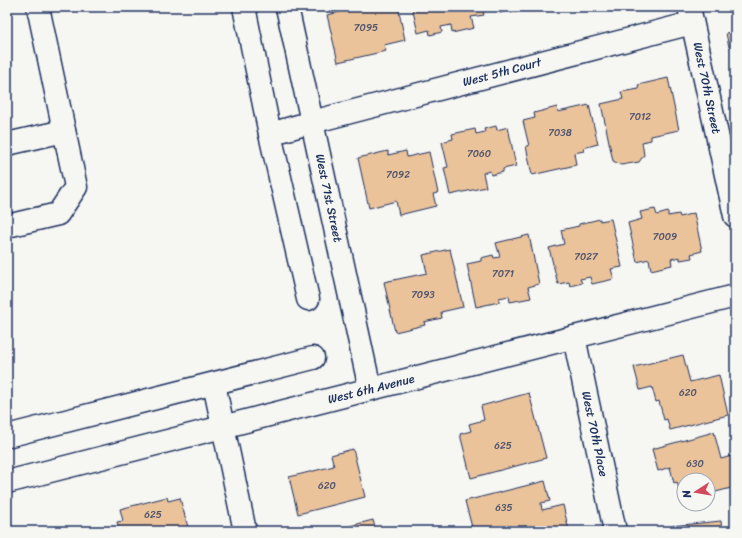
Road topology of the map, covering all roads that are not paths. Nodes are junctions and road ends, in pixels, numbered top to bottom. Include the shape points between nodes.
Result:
1 (38, 7) edge
2 (244, 7) edge
3 (287, 7) edge
4 (691, 15) edge
5 (312, 122) junction
6 (64, 131) junction
7 (270, 134) junction
8 (726, 137) edge
9 (7, 144) edge
10 (735, 216) edge
11 (7, 226) edge
12 (735, 296) edge
13 (308, 298) dead end
14 (574, 337) junction
15 (313, 358) dead end
16 (214, 384) junction
17 (370, 390) junction
18 (223, 427) junction
19 (7, 436) edge
20 (7, 482) edge
21 (245, 531) edge
22 (615, 531) edge

1 - 6 street
2 - 7 street
3 - 5 street, West 71st Street
4 - 5 street, West 5th Court
4 - 8 street, West 70th Street
5 - 7 street, West 5th Court
5 - 17 street, West 71st Street
6 - 9 street
6 - 11 street via 76,187 58,214
7 - 13 street
8 - 10 street, West 70th Street
12 - 14 street, West 6th Avenue
14 - 17 street, West 6th Avenue
14 - 22 street, West 70th Place
15 - 16 street
16 - 18 street
16 - 19 street
17 - 18 street, West 6th Avenue
18 - 20 street, West 6th Avenue
18 - 21 street

